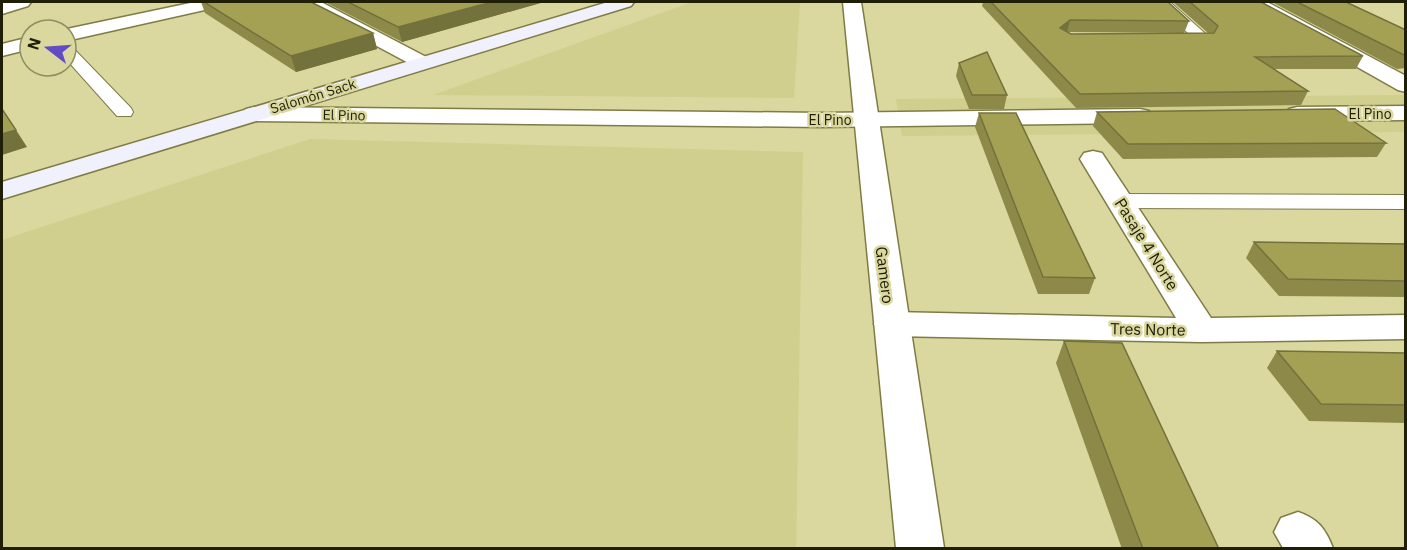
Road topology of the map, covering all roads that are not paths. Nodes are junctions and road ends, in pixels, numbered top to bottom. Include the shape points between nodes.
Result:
1 (22, 2) edge
2 (218, 2) edge
3 (308, 2) edge
4 (625, 2) edge
5 (852, 2) edge
6 (1162, 2) edge
7 (1255, 2) edge
8 (2, 9) edge
9 (78, 32) edge
10 (1170, 40) edge
11 (18, 46) edge
12 (2, 50) edge
13 (78, 63) edge
14 (423, 63) junction
15 (1406, 86) edge
16 (124, 112) dead end
17 (1406, 113) edge
18 (254, 114) junction
19 (1274, 114) edge
20 (1166, 115) edge
21 (866, 119) junction
22 (1093, 159) dead end
23 (2, 191) edge
24 (1120, 201) junction
25 (1406, 202) edge
26 (891, 324) junction
27 (1406, 327) edge
28 (1201, 330) junction
29 (920, 549) edge

1 - 8 street
2 - 9 street
3 - 14 street
4 - 14 main road, Salomón Sack
5 - 21 street, Gamero
6 - 10 lane via 1204,40
7 - 15 street
11 - 12 street
13 - 16 lane
14 - 18 main road, Salomón Sack
17 - 19 street, El Pino
18 - 21 street, El Pino
18 - 23 main road, Salomón Sack
20 - 21 street, El Pino
21 - 26 street, Gamero
22 - 24 street, Pasaje 4 Norte
24 - 25 lane
24 - 28 street, Pasaje 4 Norte
26 - 28 street, Tres Norte
26 - 29 street, Gamero
27 - 28 street, Tres Norte

